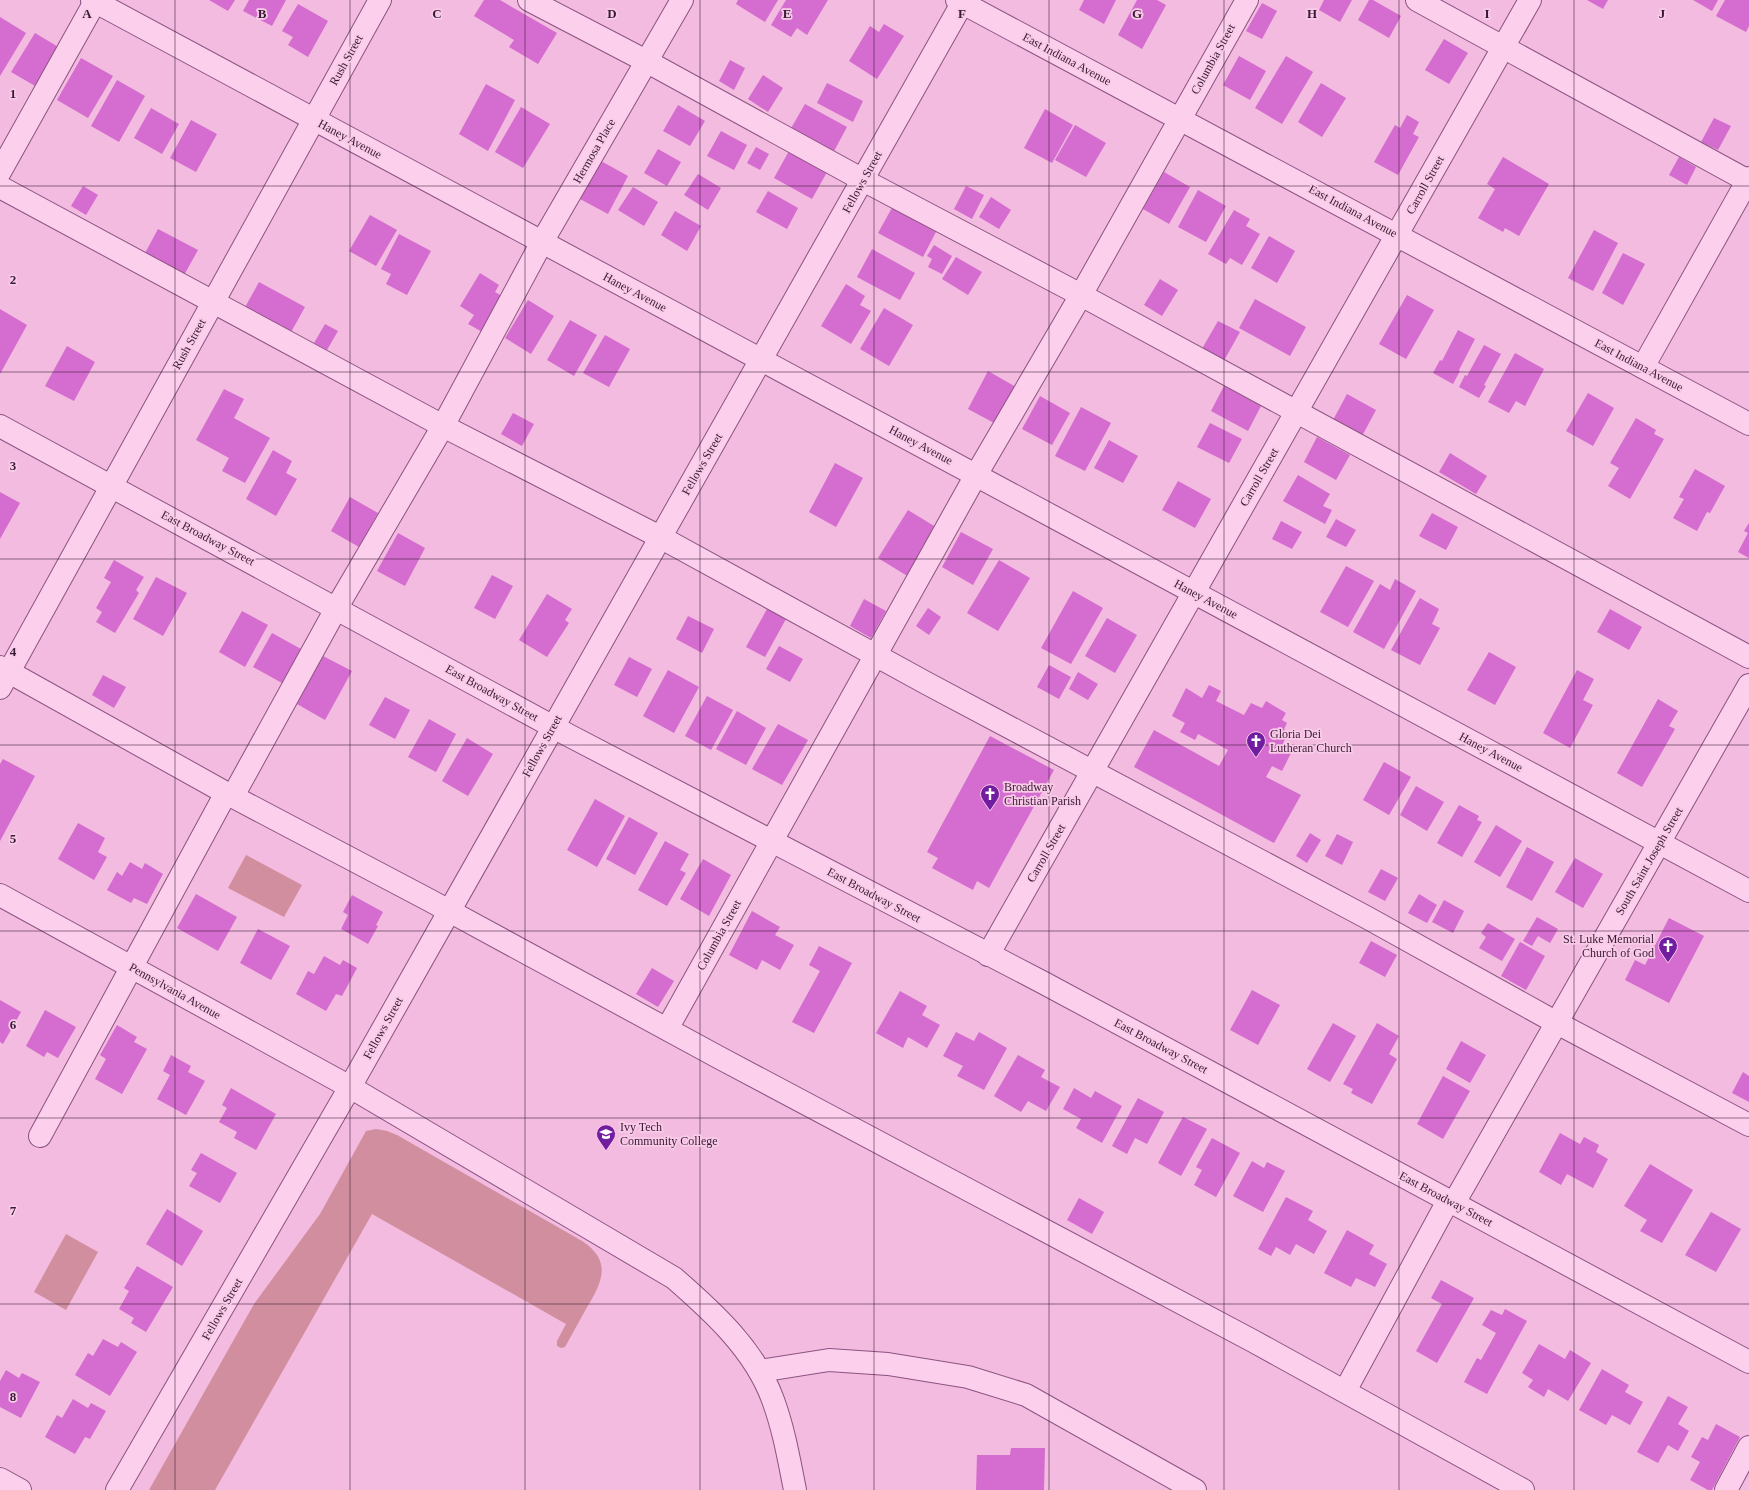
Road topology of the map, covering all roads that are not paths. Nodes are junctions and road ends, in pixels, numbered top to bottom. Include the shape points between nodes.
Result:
1 (94, 0) edge
2 (380, 0) edge
3 (530, 0) edge
4 (682, 0) edge
5 (1247, 0) edge
6 (1417, 0) edge
7 (1530, 0) edge
8 (961, 1) edge
9 (1503, 46) junction
10 (646, 61) junction
11 (314, 119) junction
12 (1180, 119) junction
13 (0, 172) edge
14 (1748, 179) edge
15 (863, 180) junction
16 (0, 187) edge
17 (1397, 234) junction
18 (542, 242) junction
19 (1081, 295) junction
20 (212, 302) junction
21 (761, 360) junction
22 (1643, 367) junction
23 (1296, 412) junction
24 (1749, 424) edge
25 (0, 426) edge
26 (443, 426) junction
27 (976, 475) junction
28 (112, 486) junction
29 (660, 537) junction
30 (1193, 592) junction
31 (336, 607) junction
32 (875, 656) junction
33 (1749, 657) edge
34 (3, 676) edge
35 (1749, 685) edge
36 (553, 726) junction
37 (1092, 772) junction
38 (230, 795) junction
39 (771, 840) junction
40 (1660, 843) junction
41 (1749, 891) edge
42 (0, 895) edge
43 (448, 911) junction
44 (988, 955) junction
45 (131, 967) junction
46 (1557, 1023) junction
47 (666, 1030) junction
48 (350, 1087) junction
49 (1749, 1125) edge
50 (40, 1136) dead end
51 (1451, 1202) junction
52 (1749, 1362) edge
53 (760, 1371) junction
54 (1345, 1391) junction
55 (1749, 1447) edge
56 (0, 1479) edge
57 (20, 1490) edge
58 (118, 1490) edge
59 (795, 1490) edge
60 (1195, 1490) edge
61 (1523, 1490) edge
62 (1726, 1490) edge

1 - 11 street, Haney Avenue
1 - 13 street
2 - 11 street, Rush Street
3 - 10 street
4 - 10 street, Hermosa Place
5 - 12 street, Columbia Street
6 - 9 street
7 - 9 street, Carroll Street
8 - 12 street, East Indiana Avenue
8 - 15 street, Fellows Street
9 - 14 street
9 - 17 street, Carroll Street
10 - 15 street
10 - 18 street, Hermosa Place
11 - 18 street, Haney Avenue
11 - 20 street, Rush Street
12 - 17 street, East Indiana Avenue
12 - 19 street, Columbia Street
14 - 22 street
15 - 19 street
15 - 21 street, Fellows Street
16 - 20 street
17 - 22 street, East Indiana Avenue
17 - 23 street, Carroll Street
18 - 21 street, Haney Avenue
18 - 26 street, Hermosa Place
19 - 23 street
19 - 27 street, Columbia Street
20 - 26 street
20 - 28 street, Rush Street
21 - 27 street, Haney Avenue
21 - 29 street, Fellows Street
22 - 24 street, East Indiana Avenue
23 - 30 street, Carroll Street
23 - 33 street
25 - 28 street, East Broadway Street
26 - 29 street
26 - 31 street, Hermosa Place
27 - 30 street, Haney Avenue
27 - 32 street, Columbia Street
28 - 31 street, East Broadway Street
28 - 34 street, Rush Street
29 - 32 street
29 - 36 street, Fellows Street
30 - 37 street, Carroll Street
30 - 40 street, Haney Avenue
31 - 36 street, East Broadway Street
31 - 38 street, Hermosa Place
32 - 37 street
32 - 39 street, Columbia Street
34 - 38 street
35 - 40 street, South Saint Joseph Street
36 - 39 street, East Broadway Street
36 - 43 street, Fellows Street
37 - 44 street, Carroll Street
37 - 46 street via 1360,914
38 - 43 street
38 - 45 street, Hermosa Place
39 - 44 street, East Broadway Street
39 - 47 street, Columbia Street
40 - 41 street, Haney Avenue
40 - 46 street, South Saint Joseph Street
42 - 45 street, Pennsylvania Avenue
43 - 47 street
43 - 48 street, Fellows Street
44 - 51 street, East Broadway Street
45 - 48 street, Pennsylvania Avenue
45 - 50 street, Hermosa Place
46 - 49 street
46 - 51 street, South Saint Joseph Street
47 - 54 street
48 - 53 street, Pennsylvania Avenue via 674,1278 711,1310 738,1340
48 - 58 street, Fellows Street
51 - 52 street, East Broadway Street
51 - 54 street, South Saint Joseph Street
53 - 59 street, Pennsylvania Avenue via 773,1399 785,1438
53 - 60 street via 829,1360 888,1364 968,1377 1026,1395
54 - 61 street
55 - 62 street
56 - 57 street

